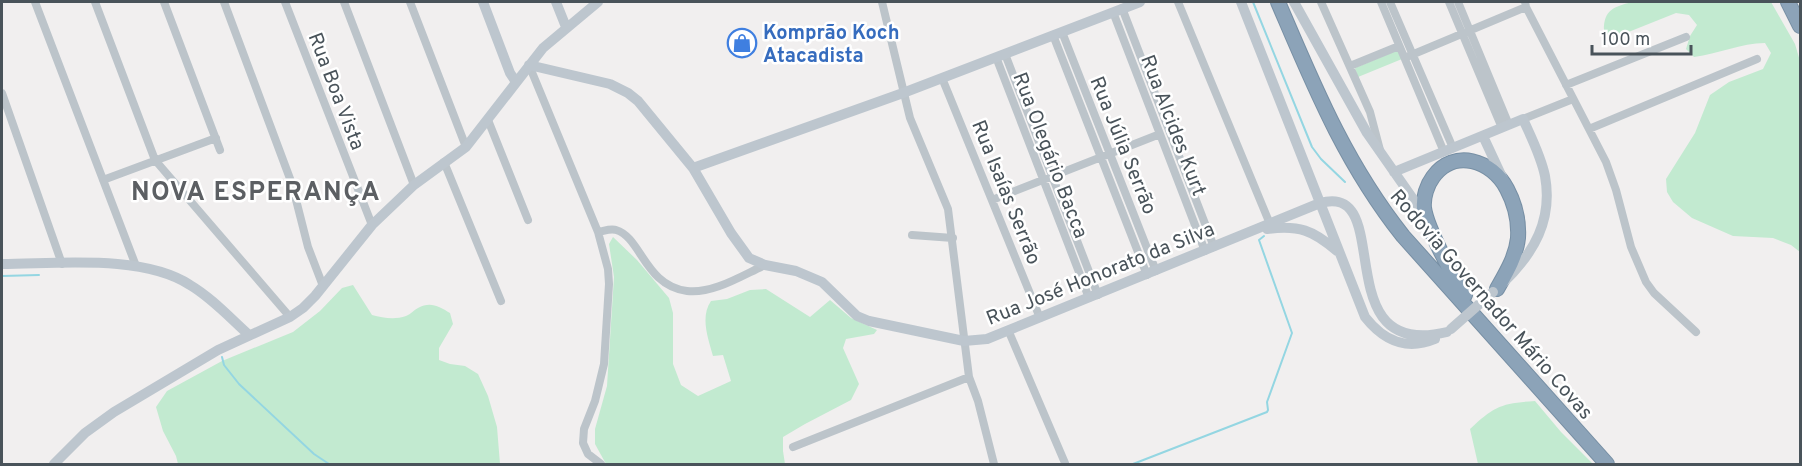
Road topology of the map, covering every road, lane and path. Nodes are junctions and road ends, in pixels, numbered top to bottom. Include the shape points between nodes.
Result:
1 (35, 2) edge
2 (95, 2) edge
3 (164, 2) edge
4 (224, 2) edge
5 (285, 2) edge
6 (344, 2) edge
7 (410, 2) edge
8 (483, 2) edge
9 (556, 2) edge
10 (598, 2) edge
11 (882, 2) edge
12 (1140, 2) edge
13 (1178, 2) edge
14 (1241, 2) edge
15 (1278, 2) edge
16 (1294, 2) edge
17 (1321, 2) edge
18 (1381, 2) edge
19 (1390, 2) edge
20 (1449, 2) edge
21 (1458, 2) edge
22 (1788, 2) edge
23 (1526, 4) edge
24 (1118, 10) junction
25 (1800, 26) edge
26 (566, 27) junction
27 (1466, 32) junction
28 (1057, 33) junction
29 (1686, 37) dead end
30 (1400, 46) junction
31 (1000, 55) junction
32 (1413, 55) junction
33 (1405, 58) junction
34 (1757, 59) dead end
35 (529, 65) junction
36 (1350, 66) junction
37 (942, 78) junction
38 (516, 82) junction
39 (1566, 85) junction
40 (2, 93) edge
41 (903, 93) junction
42 (1573, 99) junction
43 (1523, 119) junction
44 (488, 120) junction
45 (1167, 126) junction
46 (1505, 127) junction
47 (1588, 129) junction
48 (1159, 132) junction
49 (1483, 136) junction
50 (216, 138) junction
51 (1468, 142) junction
52 (466, 147) junction
53 (220, 150) dead end
54 (1449, 150) junction
55 (1110, 154) junction
56 (1381, 155) junction
57 (1101, 158) junction
58 (155, 160) junction
59 (444, 162) junction
60 (693, 168) junction
61 (1438, 170) junction
62 (1394, 172) junction
63 (1052, 177) junction
64 (103, 180) junction
65 (1044, 180) junction
66 (414, 185) junction
67 (1507, 187) junction
68 (992, 200) junction
69 (1320, 203) junction
70 (1131, 208) junction
71 (1122, 211) junction
72 (528, 220) dead end
73 (1427, 220) junction
74 (372, 225) junction
75 (1272, 226) junction
76 (598, 232) junction
77 (912, 235) dead end
78 (953, 238) junction
79 (1209, 249) junction
80 (1340, 253) junction
81 (2, 264) edge
82 (62, 264) junction
83 (765, 265) junction
84 (136, 266) junction
85 (1151, 273) junction
86 (323, 286) junction
87 (1495, 290) junction
88 (1094, 296) junction
89 (501, 301) dead end
90 (290, 317) junction
91 (1040, 318) junction
92 (1449, 331) junction
93 (1008, 332) junction
94 (1696, 332) dead end
95 (249, 335) junction
96 (1495, 339) junction
97 (964, 341) junction
98 (969, 377) junction
99 (793, 447) dead end
100 (1065, 463) dead end
101 (54, 465) edge
102 (601, 465) edge
103 (994, 465) edge
104 (1607, 465) edge

1 - 64 street
2 - 58 street
3 - 50 street
4 - 86 street via 292,184 308,247
5 - 74 street, Rua Boa Vista
6 - 66 street
7 - 52 street
8 - 38 main road
9 - 26 main road
10 - 26 main road
11 - 41 street
12 - 24 main road
13 - 75 street
14 - 69 main road
15 - 96 highway, Rodovia Governador Mário Covas via 1320,100 1366,184 1403,236
16 - 56 main road
17 - 36 street
18 - 30 street
19 - 32 street
20 - 27 street
21 - 27 street
22 - 25 highway
23 - 27 street
23 - 39 street
24 - 28 main road
24 - 45 street, Rua Alcides Kurt
24 - 48 street, Rua Alcides Kurt
26 - 35 main road
27 - 32 street
27 - 46 street
28 - 31 main road
28 - 55 street, Rua Júlia Serrão
28 - 57 street, Rua Júlia Serrão
29 - 39 street
30 - 33 street
30 - 36 street
31 - 37 main road
31 - 63 street, Rua Olegário Bacca
31 - 65 street, Rua Olegário Bacca
32 - 33 street
32 - 54 street
33 - 54 street
34 - 47 street
35 - 38 main road
35 - 60 main road, Rua José Honorato da Silva via 610,84 628,93
35 - 76 street
36 - 56 street via 1371,112
37 - 41 main road
37 - 68 street, Rua Isaías Serrão
38 - 44 main road
39 - 42 street
40 - 82 street
41 - 60 main road
41 - 78 street via 948,209
42 - 43 street
42 - 47 street
43 - 46 main road
43 - 87 main road via 1545,176 1545,211 1528,257
44 - 52 main road
44 - 72 street
45 - 48 street
45 - 79 street, Rua Alcides Kurt
46 - 49 main road
47 - 94 street via 1611,176 1646,282
48 - 55 street
48 - 79 street, Rua Alcides Kurt
49 - 51 main road
49 - 67 main road
50 - 53 street
50 - 58 street
51 - 54 main road
51 - 61 main road
52 - 59 main road
54 - 62 main road
55 - 57 street
55 - 70 street, Rua Júlia Serrão
56 - 62 main road
57 - 63 street
57 - 71 street, Rua Júlia Serrão
58 - 64 street
58 - 90 street
59 - 66 main road
59 - 89 street
60 - 83 main road, Rua José Honorato da Silva via 743,252
61 - 67 highway via 1466,159 1496,174
61 - 73 highway via 1426,192
62 - 73 main road
63 - 65 street
63 - 88 street, Rua Olegário Bacca
64 - 84 street
65 - 68 street
65 - 88 street, Rua Olegário Bacca
66 - 74 main road
67 - 87 highway via 1518,221 1518,238 1515,255
68 - 91 street, Rua Isaías Serrão
69 - 75 main road
69 - 80 main road
69 - 92 main road via 1342,201 1357,219 1374,301 1385,320 1404,334 1427,336
70 - 71 street
70 - 85 street, Rua Júlia Serrão
71 - 85 street, Rua Júlia Serrão
73 - 96 highway via 1457,284
74 - 86 main road
75 - 79 main road, Rua José Honorato da Silva
75 - 80 main road, Rua José Honorato da Silva via 1308,230
76 - 83 street via 614,229 626,235 648,268 667,285 687,291 714,288
76 - 102 street via 609,284 604,364 583,442 588,454
77 - 78 street
78 - 97 street
79 - 85 main road, Rua José Honorato da Silva
80 - 92 main road via 1360,309 1382,335 1407,345 1422,344
81 - 82 main road
82 - 84 main road
83 - 97 main road, Rua José Honorato da Silva via 788,268 822,282 857,316 869,321
84 - 95 main road via 190,284
85 - 88 main road, Rua José Honorato da Silva
86 - 90 main road
87 - 92 main road, bridge
88 - 91 main road, Rua José Honorato da Silva
90 - 95 main road
91 - 93 main road, Rua José Honorato da Silva
93 - 97 main road, Rua José Honorato da Silva
93 - 100 street
95 - 101 main road via 101,420
96 - 104 highway, Rodovia Governador Mário Covas
97 - 98 street
98 - 99 street
98 - 103 street

